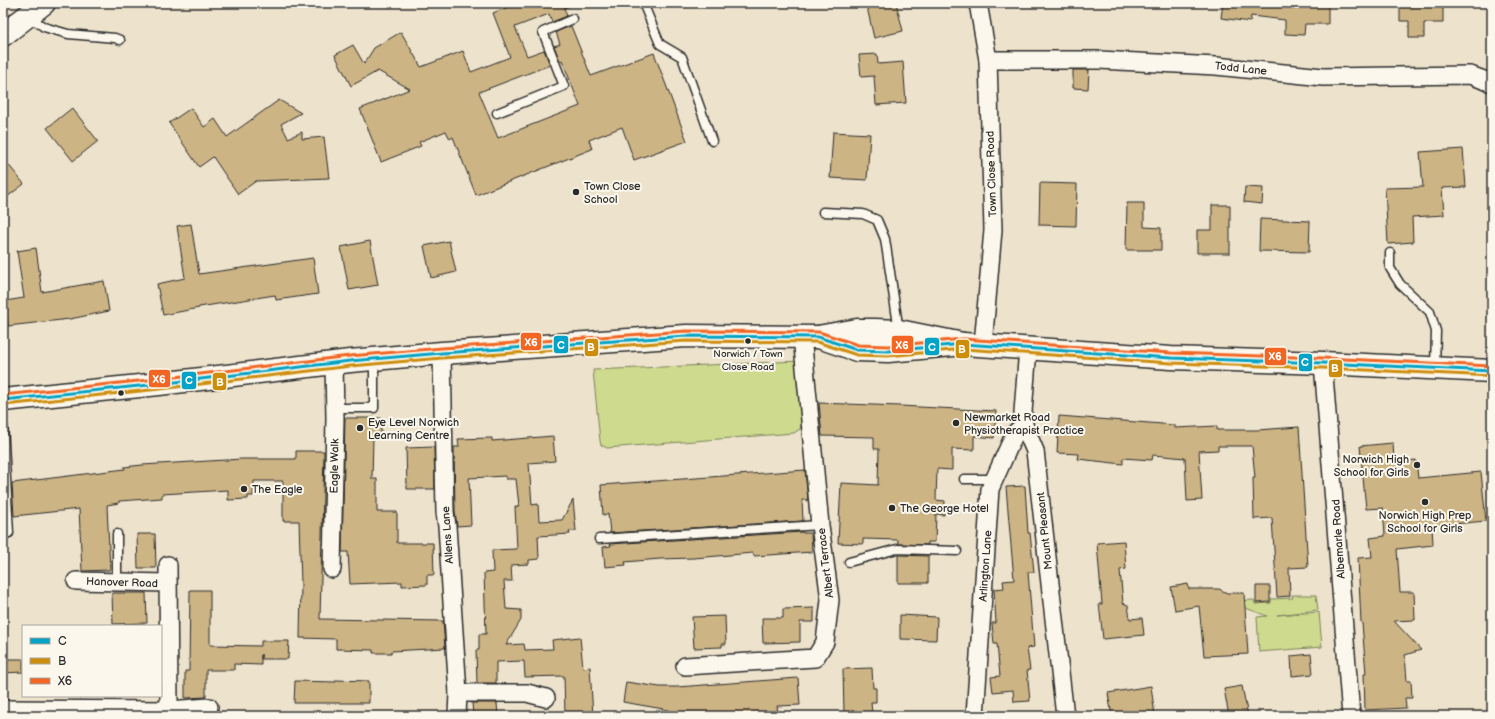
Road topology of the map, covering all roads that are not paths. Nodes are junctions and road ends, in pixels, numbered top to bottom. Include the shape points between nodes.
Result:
1 (643, 3) edge
2 (978, 3) edge
3 (36, 9) edge
4 (573, 19) dead end
5 (3, 36) edge
6 (120, 40) dead end
7 (988, 60) junction
8 (1492, 83) edge
9 (497, 113) dead end
10 (712, 141) dead end
11 (823, 212) dead end
12 (1390, 253) dead end
13 (899, 331) junction
14 (810, 336) junction
15 (973, 344) junction
16 (1028, 348) junction
17 (442, 353) junction
18 (374, 359) junction
19 (334, 363) junction
20 (1322, 363) junction
21 (1435, 369) junction
22 (1492, 371) edge
23 (3, 400) edge
24 (335, 408) junction
25 (3, 425) edge
26 (1024, 425) junction
27 (964, 479) dead end
28 (994, 479) junction
29 (820, 525) junction
30 (117, 534) dead end
31 (3, 535) edge
32 (600, 539) dead end
33 (957, 551) dead end
34 (850, 562) dead end
35 (168, 565) dead end
36 (332, 569) dead end
37 (76, 581) dead end
38 (117, 582) junction
39 (168, 583) junction
40 (685, 666) dead end
41 (458, 693) junction
42 (546, 698) dead end
43 (208, 707) dead end
44 (3, 709) edge
45 (169, 710) junction
46 (457, 716) edge
47 (975, 716) edge
48 (1065, 716) edge
49 (1351, 716) edge

1 - 10 lane via 660,44 682,57
2 - 7 street, Town Close Road
3 - 5 main road
3 - 6 lane via 44,27 68,34
4 - 9 lane via 543,32 564,86
7 - 8 street, Todd Lane via 1099,60 1216,66 1323,77 1470,75
7 - 15 street, Town Close Road via 993,230
11 - 13 lane via 863,214 877,220 885,239
12 - 21 lane via 1390,268 1400,284 1430,312 1436,331
13 - 14 main road via 857,330
13 - 15 main road
14 - 15 main road via 857,350 888,351
14 - 17 main road via 686,336
14 - 29 street, Albert Terrace
15 - 16 main road
16 - 20 main road via 1171,358
16 - 26 street, Mount Pleasant
17 - 18 main road
17 - 41 street, Allens Lane via 445,512
18 - 19 main road
18 - 24 lane via 374,408
19 - 23 main road
19 - 24 street, Eagle Walk
20 - 21 main road
20 - 49 street, Albemarle Road
21 - 22 main road
24 - 36 street, Eagle Walk
25 - 31 lane via 9,533
26 - 28 street, Arlington Lane via 1014,433
26 - 48 street, Mount Pleasant via 1035,451
27 - 28 lane
28 - 47 street, Arlington Lane via 990,489
29 - 32 lane
29 - 40 street, Albert Terrace via 830,600 825,642 815,658
30 - 38 lane
33 - 34 lane via 897,549
35 - 39 street, Hanover Road
37 - 38 street, Hanover Road
38 - 39 street, Hanover Road
39 - 45 street, Hanover Road
41 - 42 street via 527,693
41 - 46 street, Allens Lane
43 - 45 street
44 - 45 street

